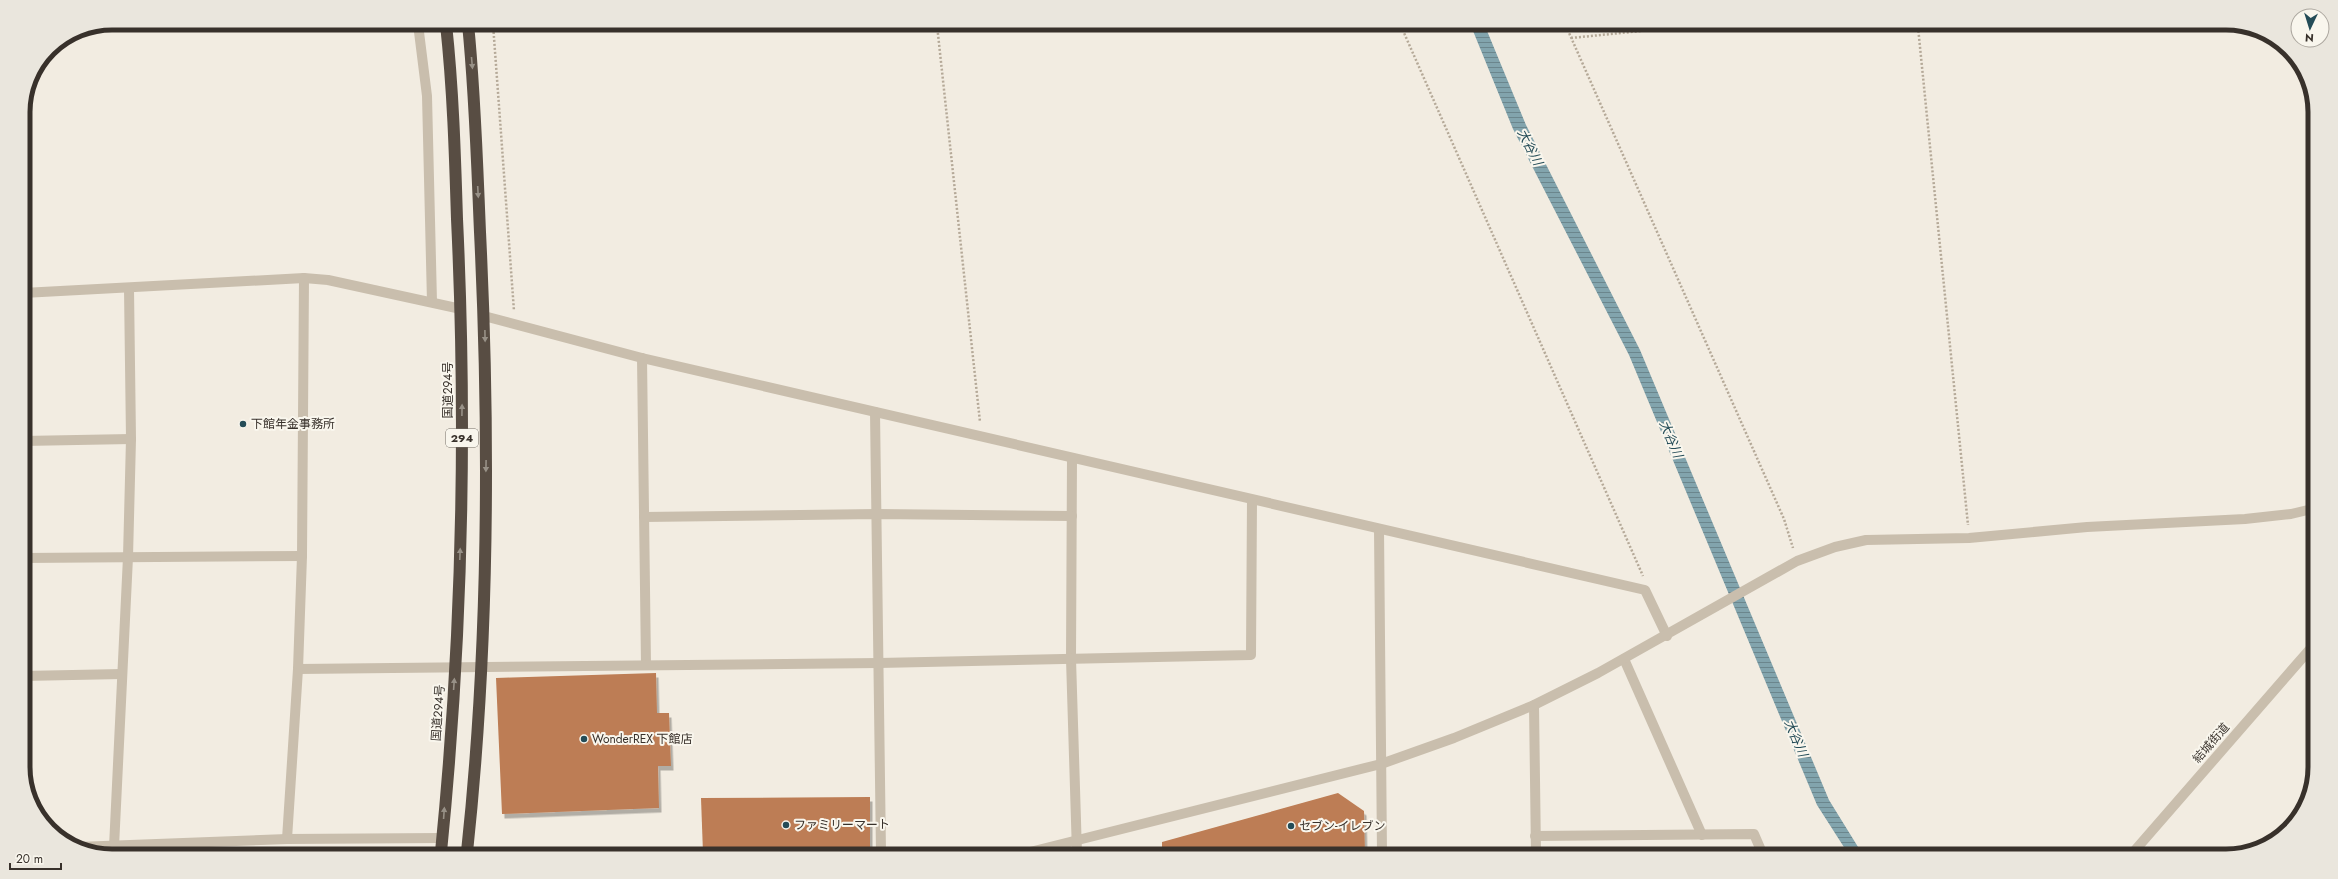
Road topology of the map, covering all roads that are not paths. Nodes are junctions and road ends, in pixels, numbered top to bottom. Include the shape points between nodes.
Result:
1 (419, 30) edge
2 (447, 30) edge
3 (469, 30) edge
4 (304, 278) junction
5 (129, 289) junction
6 (30, 293) edge
7 (432, 302) junction
8 (461, 309) junction
9 (484, 316) junction
10 (642, 358) junction
11 (875, 412) junction
12 (131, 439) junction
13 (30, 441) edge
14 (1072, 458) junction
15 (1252, 500) junction
16 (2308, 510) edge
17 (877, 514) junction
18 (1072, 516) junction
19 (644, 517) junction
20 (1379, 529) junction
21 (302, 556) junction
22 (128, 557) junction
23 (30, 558) edge
24 (1667, 636) junction
25 (2308, 651) edge
26 (1071, 659) junction
27 (1624, 659) junction
28 (879, 663) junction
29 (646, 665) junction
30 (481, 666) junction
31 (456, 667) junction
32 (298, 669) junction
33 (122, 674) junction
34 (30, 676) edge
35 (1534, 705) junction
36 (1381, 764) junction
37 (1702, 835) junction
38 (1535, 836) junction
39 (442, 838) junction
40 (287, 839) junction
41 (1076, 840) junction
42 (241, 841) junction
43 (114, 846) junction
44 (94, 847) edge
45 (241, 849) edge
46 (441, 849) edge
47 (468, 849) edge
48 (881, 849) edge
49 (1041, 849) edge
50 (1077, 849) edge
51 (1382, 849) edge
52 (1536, 849) edge
53 (1760, 849) edge
54 (2136, 849) edge

1 - 7 street via 427,96
2 - 8 highway, 国道294号 / 294 via 451,73
3 -> 9 highway, 294 via 473,71
4 - 5 street
4 - 7 street via 328,280
4 - 21 street
5 - 6 street
5 - 12 street
7 - 8 street
31 -> 8 highway, 国道294号 / 294 via 461,516
9 - 10 street
9 -> 30 highway, 294 via 486,456
10 - 11 street
10 - 19 street
11 - 14 street via 981,434
11 - 17 street
12 - 13 street
12 - 22 street
14 - 15 street
14 - 18 street
15 - 20 street
15 - 26 street via 1251,655
16 - 24 street via 2245,519 2087,527 1969,538 1866,540 1817,552 1794,563
17 - 18 street
17 - 19 street
17 - 28 street
18 - 26 street
19 - 29 street
20 - 24 street via 1645,590
20 - 36 street
21 - 22 street
21 - 32 street
22 - 23 street
22 - 33 street
24 - 27 street
25 - 54 street, 結城街道
26 - 28 street
26 - 41 street
27 - 35 street
27 - 37 street
28 - 29 street
28 - 48 street
29 - 30 street
30 - 31 street
30 - 47 highway, 294
31 - 32 street
39 -> 31 highway, 国道294号 / 294
32 - 40 street
33 - 34 street
33 - 43 street
35 - 36 street via 1454,738
35 - 38 street
36 - 41 street
36 - 51 street
37 - 38 street
37 - 53 street via 1754,834
38 - 52 street
39 - 40 street
39 - 46 highway, 国道294号 / 294
40 - 42 street
41 - 49 street
41 - 50 street
42 - 43 street
42 - 45 street
43 - 44 street

